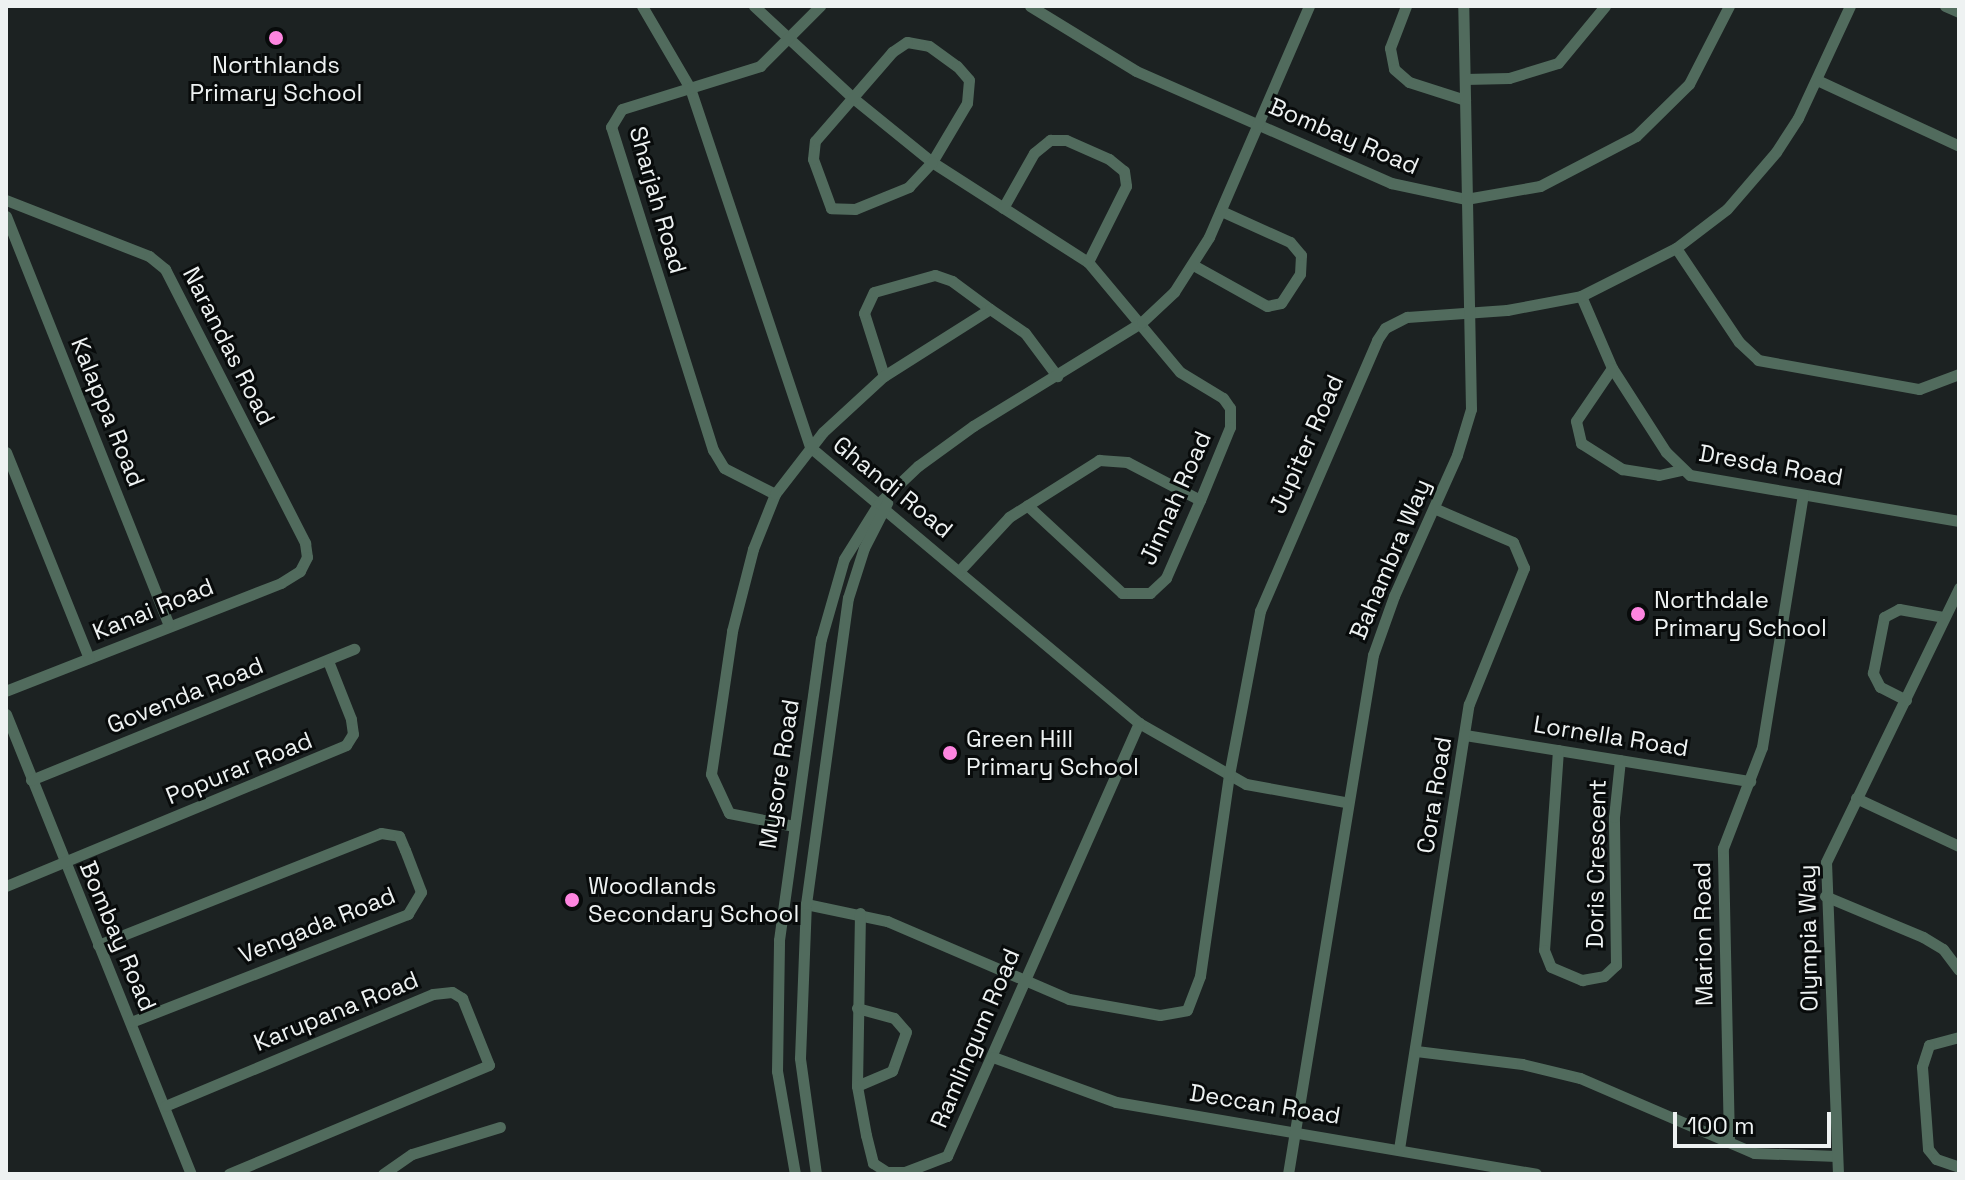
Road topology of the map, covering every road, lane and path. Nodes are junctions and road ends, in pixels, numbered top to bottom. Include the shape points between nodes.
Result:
1 (642, 6) edge
2 (754, 6) edge
3 (820, 6) edge
4 (1030, 6) edge
5 (1406, 6) edge
6 (1463, 6) edge
7 (1605, 6) edge
8 (1729, 6) edge
9 (1850, 6) edge
10 (1305, 8) edge
11 (790, 40) junction
12 (1465, 79) junction
13 (1817, 80) junction
14 (690, 88) junction
15 (853, 98) junction
16 (1465, 100) junction
17 (1261, 125) junction
18 (1959, 146) edge
19 (932, 162) junction
20 (1466, 199) junction
21 (6, 200) edge
22 (1003, 208) junction
23 (1221, 211) junction
24 (6, 216) edge
25 (1676, 248) junction
26 (1088, 262) junction
27 (1195, 266) junction
28 (1581, 296) junction
29 (990, 309) junction
30 (1469, 313) junction
31 (1142, 322) junction
32 (1612, 368) junction
33 (1959, 374) edge
34 (884, 376) junction
35 (1057, 376) junction
36 (810, 447) junction
37 (6, 452) edge
38 (1681, 470) junction
39 (775, 494) junction
40 (1803, 495) junction
41 (1200, 500) junction
42 (1027, 505) junction
43 (882, 506) junction
44 (1436, 509) junction
45 (1959, 521) edge
46 (307, 557) joint
47 (960, 570) junction
48 (1959, 588) edge
49 (1944, 617) junction
50 (168, 624) junction
51 (354, 649) dead end
52 (89, 658) junction
53 (328, 661) junction
54 (6, 691) edge
55 (1906, 700) junction
56 (6, 714) edge
57 (1139, 723) junction
58 (1465, 735) junction
59 (1558, 750) junction
60 (1620, 760) junction
61 (1229, 775) junction
62 (31, 780) junction
63 (1750, 781) junction
64 (1856, 798) junction
65 (1345, 802) junction
66 (794, 826) junction
67 (1959, 846) edge
68 (64, 864) junction
69 (6, 886) edge
70 (1825, 896) junction
71 (806, 904) junction
72 (860, 913) junction
73 (98, 945) junction
74 (1959, 970) edge
75 (1023, 981) junction
76 (857, 1008) junction
77 (131, 1022) junction
78 (1959, 1037) edge
79 (1416, 1051) junction
80 (993, 1057) junction
81 (857, 1086) junction
82 (165, 1106) junction
83 (500, 1127) dead end
84 (1294, 1131) junction
85 (1729, 1142) junction
86 (1399, 1149) junction
87 (1837, 1156) junction
88 (1959, 1171) edge
89 (191, 1174) edge
90 (229, 1174) edge
91 (383, 1174) edge
92 (795, 1174) edge
93 (816, 1174) edge
94 (1288, 1174) edge
95 (1536, 1174) edge
96 (1838, 1174) edge

1 - 14 street, Ghandi Road
2 - 11 street, Jinnah Road
3 - 11 street, Sharjah Road
4 - 17 street, Bombay Road via 1136,71
5 - 16 street via 1390,48 1394,69 1409,82
6 - 12 street, Bahambra Way
7 - 12 street via 1558,63 1509,78
8 - 20 street, Bombay Road via 1689,84 1636,136 1551,182
9 - 13 street, Jupiter Road
10 - 17 street, Mysore Road
11 - 14 street, Sharjah Road via 760,66
11 - 15 street, Jinnah Road
12 - 16 street, Bahambra Way
13 - 18 street
13 - 25 street, Jupiter Road via 1752,185
14 - 36 street, Ghandi Road
14 - 39 street, Sharjah Road via 622,109 613,120 613,141 713,450 724,468
15 - 19 street, Jinnah Road
15 - 19 street via 820,133 813,151 831,208 855,209 901,192
15 - 19 street via 907,42 929,46 957,66 969,80 971,94
16 - 20 street, Bahambra Way
17 - 20 street, Bombay Road via 1391,183
17 - 23 street, Mysore Road
19 - 22 street, Jinnah Road
20 - 30 street, Bahambra Way
21 - 46 street, Narandas Road via 140,252 165,269 305,543
22 - 26 street, Jinnah Road
22 - 26 street via 1034,153 1050,140 1066,140 1109,159 1124,171 1126,186
23 - 27 street, Mysore Road
23 - 27 street via 1297,248 1300,274 1281,303 1267,306
24 - 50 street, Kalappa Road
25 - 28 street, Jupiter Road
25 - 33 street via 1739,342 1758,360 1919,389
26 - 31 street, Jinnah Road
27 - 31 street, Mysore Road
28 - 30 street, Jupiter Road
28 - 32 street, Dresda Road
29 - 34 street
29 - 34 street via 935,275 874,292 864,313
29 - 35 street via 1025,333
30 - 44 street, Bahambra Way via 1471,409
30 - 61 street, Jupiter Road via 1407,317 1385,328 1377,340 1260,611
31 - 35 street, Mysore Road
31 - 41 street, Jinnah Road via 1180,372 1223,398 1230,408 1230,427
32 - 38 street, Dresda Road
32 - 38 street via 1576,421 1581,443 1622,469 1659,475
34 - 36 street
35 - 43 street, Mysore Road via 944,446
36 - 39 street
36 - 43 street, Ghandi Road
37 - 52 street
38 - 40 street, Dresda Road via 1696,478
39 - 66 street via 753,549 732,631 711,774 729,813
40 - 45 street, Dresda Road
40 - 63 street, Marion Road via 1762,747
41 - 42 street via 1127,462 1108,459 1087,465
41 - 42 street, Jinnah Road via 1166,578 1150,593 1136,597 1104,579
42 - 47 street
43 - 47 street, Ghandi Road
43 - 66 street, Mysore Road via 849,549 828,603
43 - 71 street, Mysore Road via 848,598
44 - 58 street, Cora Road via 1513,542 1523,559 1519,582 1474,682
44 - 65 street, Bahambra Way via 1382,628
46 - 50 street, Kanai Road via 300,571 281,583
47 - 57 street, Ghandi Road
48 - 49 street, Olympia Way
49 - 55 street, Olympia Way
49 - 55 street via 1899,609 1884,617 1873,673 1880,687
50 - 52 street, Kanai Road
51 - 53 street, Govenda Road
52 - 54 street, Kanai Road
53 - 62 street, Govenda Road
53 - 68 street, Popurar Road via 351,719 353,734 346,745
55 - 64 street, Olympia Way
56 - 62 street, Bombay Road
57 - 61 street, Ghandi Road
57 - 75 street, Ramlingum Road
58 - 59 street, Lornella Road
58 - 79 street, Cora Road
59 - 60 street, Lornella Road
59 - 60 street, Doris Crescent via 1544,950 1551,967 1582,980 1611,971 1619,949 1614,817
60 - 63 street, Lornella Road
61 - 65 street, Ghandi Road via 1270,790
61 - 75 street, Jupiter Road via 1200,976 1187,1010 1160,1015 1114,1008
62 - 68 street, Bombay Road
63 - 85 street, Marion Road via 1725,838 1721,872
64 - 67 street
64 - 70 street, Olympia Way via 1829,853
65 - 84 street, Bahambra Way
66 - 92 street, Mysore Road via 779,940 776,1034 779,1092
68 - 69 street
68 - 73 street, Bombay Road
70 - 74 street via 1923,937 1943,949
70 - 87 street, Olympia Way
71 - 72 street
71 - 93 street, Mysore Road via 800,1058
72 - 75 street
72 - 76 street, Ramlingum Road
73 - 77 street, Bombay Road
73 - 77 street, Vengada Road via 381,833 399,836 421,892 408,914
75 - 80 street, Ramlingum Road
76 - 81 street, Ramlingum Road
76 - 81 street via 894,1018 906,1032 892,1071
77 - 82 street, Bombay Road
78 - 88 street via 1929,1045 1922,1067 1928,1149
79 - 85 street via 1567,1074
79 - 86 street, Cora Road
80 - 81 street, Ramlingum Road via 947,1156 905,1172 887,1172 873,1163
80 - 84 street, Deccan Road via 1094,1097
82 - 89 street, Bombay Road
82 - 90 street, Karupana Road via 433,994 452,992 462,998 489,1065
83 - 91 street via 412,1154
84 - 86 street, Deccan Road
84 - 94 street, Bahambra Way
85 - 87 street via 1766,1156
86 - 95 street, Deccan Road
87 - 96 street, Olympia Way

